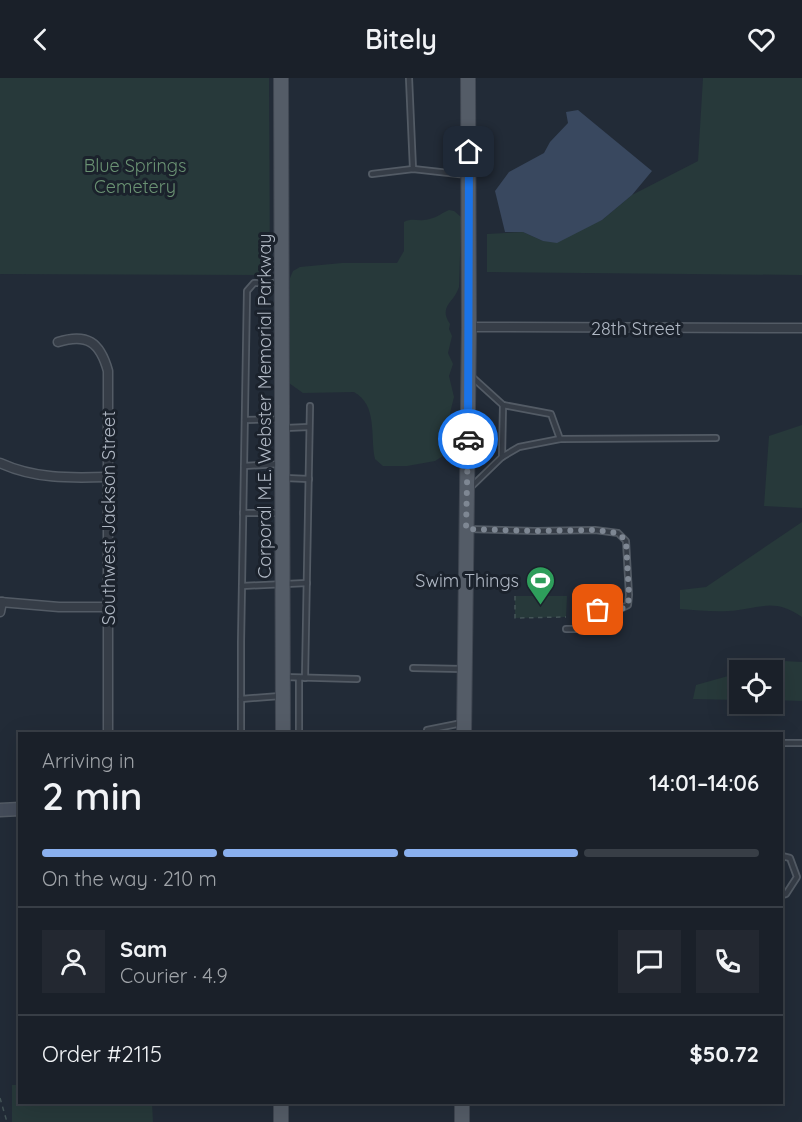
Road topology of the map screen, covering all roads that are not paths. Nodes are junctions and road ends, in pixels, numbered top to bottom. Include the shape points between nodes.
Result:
1 (281, 78) edge
2 (409, 78) edge
3 (468, 78) edge
4 (413, 169) junction
5 (372, 174) dead end
6 (469, 175) junction
7 (282, 283) junction
8 (469, 327) junction
9 (802, 328) edge
10 (58, 342) dead end
11 (469, 374) junction
12 (503, 405) junction
13 (310, 406) dead end
14 (245, 420) junction
15 (282, 424) junction
16 (309, 427) junction
17 (716, 438) dead end
18 (560, 439) junction
19 (502, 457) junction
20 (0, 463) edge
21 (244, 466) junction
22 (283, 471) junction
23 (107, 477) junction
24 (309, 479) junction
25 (467, 491) junction
26 (243, 513) junction
27 (283, 513) junction
28 (466, 529) junction
29 (283, 584) junction
30 (307, 584) junction
31 (242, 586) junction
32 (1, 602) edge
33 (107, 607) junction
34 (0, 612) edge
35 (566, 629) dead end
36 (413, 668) dead end
37 (465, 669) junction
38 (283, 677) junction
39 (302, 678) junction
40 (357, 679) dead end
41 (283, 695) junction
42 (241, 699) junction
43 (464, 728) edge
44 (108, 732) edge
45 (241, 732) edge
46 (275, 732) edge
47 (283, 732) edge
48 (299, 732) edge
49 (427, 732) edge
50 (783, 743) edge
51 (802, 743) edge
52 (18, 809) edge
53 (0, 810) edge
54 (783, 856) edge
55 (783, 895) edge
56 (281, 1104) edge
57 (462, 1104) edge
58 (281, 1122) edge
59 (462, 1122) edge

1 - 7 main road, Corporal M.E. Webster Memorial Parkway
2 - 4 lane
3 - 6 main road
4 - 5 lane
4 - 6 lane
6 - 8 main road
7 - 14 lane via 254,283 247,291
7 - 15 main road, Corporal M.E. Webster Memorial Parkway
8 - 9 street, 28th Street
8 - 11 main road
10 - 23 street, Southwest Jackson Street via 85,338 104,358 108,371
11 - 12 lane
11 - 25 main road
12 - 18 lane via 551,414
12 - 19 lane
13 - 16 lane
14 - 15 lane
14 - 21 lane
15 - 16 lane
15 - 22 main road, Corporal M.E. Webster Memorial Parkway
16 - 24 lane
17 - 18 lane
18 - 19 lane via 519,447
19 - 25 lane
20 - 23 street via 40,476
21 - 22 lane
21 - 26 lane
22 - 24 lane
22 - 27 main road, Corporal M.E. Webster Memorial Parkway
23 - 33 street, Southwest Jackson Street
24 - 30 lane
25 - 28 main road
26 - 27 lane
26 - 31 lane
27 - 29 main road, Corporal M.E. Webster Memorial Parkway
28 - 35 lane via 595,530 618,533 626,541 628,605 587,614 577,629
28 - 37 main road
29 - 30 lane
29 - 31 lane
29 - 38 main road, Corporal M.E. Webster Memorial Parkway
30 - 39 lane
31 - 42 lane
32 - 33 street
32 - 34 street
33 - 44 street, Southwest Jackson Street
36 - 37 lane
37 - 43 main road
38 - 39 lane
38 - 41 main road, Corporal M.E. Webster Memorial Parkway
39 - 40 lane
39 - 48 lane
41 - 42 lane
41 - 46 main road
41 - 47 main road, Corporal M.E. Webster Memorial Parkway
42 - 45 lane
43 - 49 lane via 433,728
50 - 51 lane
52 - 53 main road
54 - 55 lane via 790,858 796,877
56 - 58 main road
57 - 59 main road

